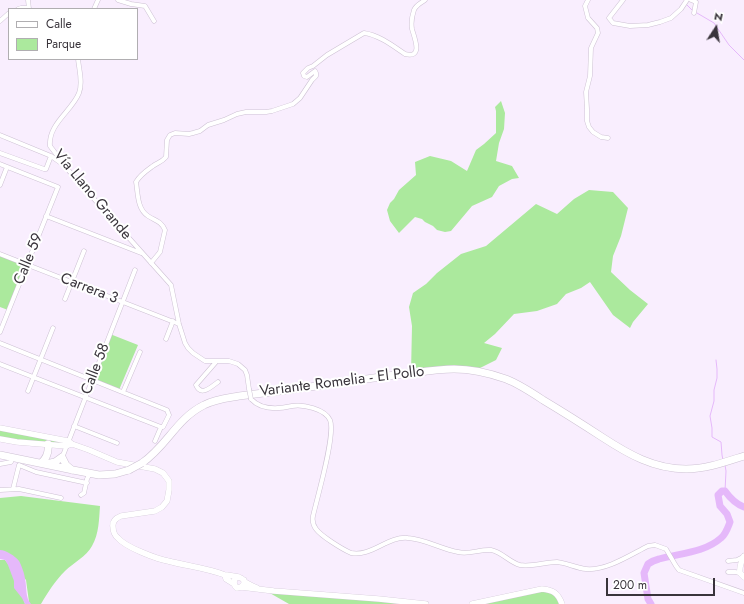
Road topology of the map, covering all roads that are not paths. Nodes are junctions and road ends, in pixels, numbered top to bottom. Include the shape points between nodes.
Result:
1 (28, 0) edge
2 (118, 0) edge
3 (426, 0) edge
4 (588, 0) edge
5 (623, 0) edge
6 (686, 0) edge
7 (691, 0) edge
8 (29, 8) edge
9 (694, 13) dead end
10 (8, 14) edge
11 (154, 21) dead end
12 (0, 22) edge
13 (78, 60) edge
14 (0, 135) edge
15 (608, 138) dead end
16 (0, 153) edge
17 (51, 156) junction
18 (0, 164) edge
19 (7, 167) junction
20 (69, 171) junction
21 (0, 185) edge
22 (46, 216) junction
23 (84, 251) dead end
24 (0, 254) edge
25 (143, 254) junction
26 (151, 263) junction
27 (27, 264) junction
28 (134, 270) dead end
29 (72, 282) junction
30 (65, 299) dead end
31 (122, 302) junction
32 (173, 321) junction
33 (179, 324) junction
34 (53, 328) dead end
35 (0, 332) edge
36 (166, 339) dead end
37 (0, 343) edge
38 (140, 352) dead end
39 (41, 359) junction
40 (216, 362) junction
41 (0, 364) edge
42 (34, 377) junction
43 (92, 380) junction
44 (218, 382) dead end
45 (28, 391) dead end
46 (124, 392) junction
47 (85, 397) junction
48 (74, 426) junction
49 (0, 428) edge
50 (161, 428) junction
51 (0, 439) edge
52 (155, 441) dead end
53 (117, 443) dead end
54 (48, 444) junction
55 (69, 444) junction
56 (0, 455) edge
57 (744, 456) edge
58 (62, 457) junction
59 (11, 460) junction
60 (0, 464) edge
61 (44, 464) junction
62 (19, 465) junction
63 (58, 467) junction
64 (73, 470) junction
65 (90, 473) junction
66 (86, 483) junction
67 (13, 489) junction
68 (0, 490) edge
69 (81, 495) dead end
70 (61, 498) dead end
71 (744, 556) edge
72 (728, 561) dead end
73 (728, 572) dead end
74 (225, 575) junction
75 (742, 575) edge
76 (241, 579) junction
77 (234, 584) junction
78 (241, 587) junction
79 (257, 589) junction
80 (744, 593) edge
81 (426, 604) edge
82 (472, 604) edge
83 (562, 604) edge

1 - 8 street
2 - 11 street via 145,6
3 - 26 street via 413,12 412,30 417,44 414,53 405,54 364,33 303,73 307,77 315,71 316,76 293,104 272,111 237,114 193,133 170,135 164,160 140,175 136,182 142,209 147,216 162,224 165,230 160,252
4 - 15 street via 585,6 588,18 598,33 591,48 590,76 586,92 587,121 593,132
5 - 6 street via 609,18 613,23 630,26 648,25 671,18
7 - 9 street via 696,2
10 - 12 street
13 - 20 street, Vía Llano Grande via 80,92 54,128 50,141 50,146
14 - 17 street
16 - 17 street via 44,169
17 - 20 street
18 - 19 street
19 - 21 street
19 - 22 street, Calle 59 via 58,187
20 - 25 street, Vía Llano Grande
22 - 25 street
22 - 27 street, Calle 59
23 - 29 street
24 - 27 street, Carrera 3
25 - 26 street, Vía Llano Grande
26 - 33 street, Vía Llano Grande via 171,285
27 - 29 street, Carrera 3
27 - 35 street, Calle 59
28 - 31 street, Calle 58
29 - 30 street
29 - 31 street, Carrera 3
31 - 32 street, Carrera 3
31 - 43 street, Calle 58
32 - 33 street, Carrera 3
32 - 36 street
33 - 40 street, Vía Llano Grande via 184,343 192,353 205,361
34 - 39 street
37 - 39 street
38 - 46 street
39 - 42 street
39 - 43 street
40 - 44 street via 196,385 200,391 204,391
40 - 80 street, Vía Llano Grande, bridge via 229,361 242,366 247,375 251,399 256,404 271,408 301,406 319,410 330,419 330,444 312,521 319,533 351,553 365,553 390,542 409,538 459,553 492,550 522,565 557,562 592,570 600,569 655,545 666,549 680,570
41 - 42 street
42 - 45 street
42 - 47 street
43 - 46 street
43 - 47 street, Calle 58
46 - 50 street via 167,410 169,414
47 - 48 street, Calle 58
47 - 50 street
48 - 53 street
48 - 55 street, Calle 58
49 - 55 main road
50 - 52 street
51 - 54 main road
54 - 55 main road
54 - 61 highway
55 - 58 street, Calle 58
55 - 74 main road via 117,462 155,469 163,473 169,481 167,500 162,507 155,511 116,518 113,531 118,539 144,553 167,561
56 - 59 highway, Variante Romelia - El Pollo
57 - 65 highway, Variante Romelia - El Pollo, bridge via 715,465 688,469 664,467 634,456 506,379 455,369 212,401 185,417 153,455 142,463 115,474
58 - 61 highway via 55,462
58 - 63 street, Calle 58
58 - 64 highway via 66,465
59 - 60 street
59 - 61 highway, Variante Romelia - El Pollo
59 - 62 street
61 - 63 highway, Variante Romelia - El Pollo
62 - 66 street via 36,472
62 - 67 street
63 - 64 highway, Variante Romelia - El Pollo
64 - 65 highway, Variante Romelia - El Pollo
65 - 66 street
66 - 69 street
67 - 68 street
67 - 70 street
71 - 72 street
71 - 75 main road via 741,564
73 - 75 street
74 - 76 main road
74 - 77 main road via 226,579
76 - 77 main road via 234,580
76 - 78 main road via 244,584
76 - 79 main road
77 - 78 main road via 237,588
78 - 79 main road
79 - 81 main road
82 - 83 main road via 542,589 555,593 560,597

